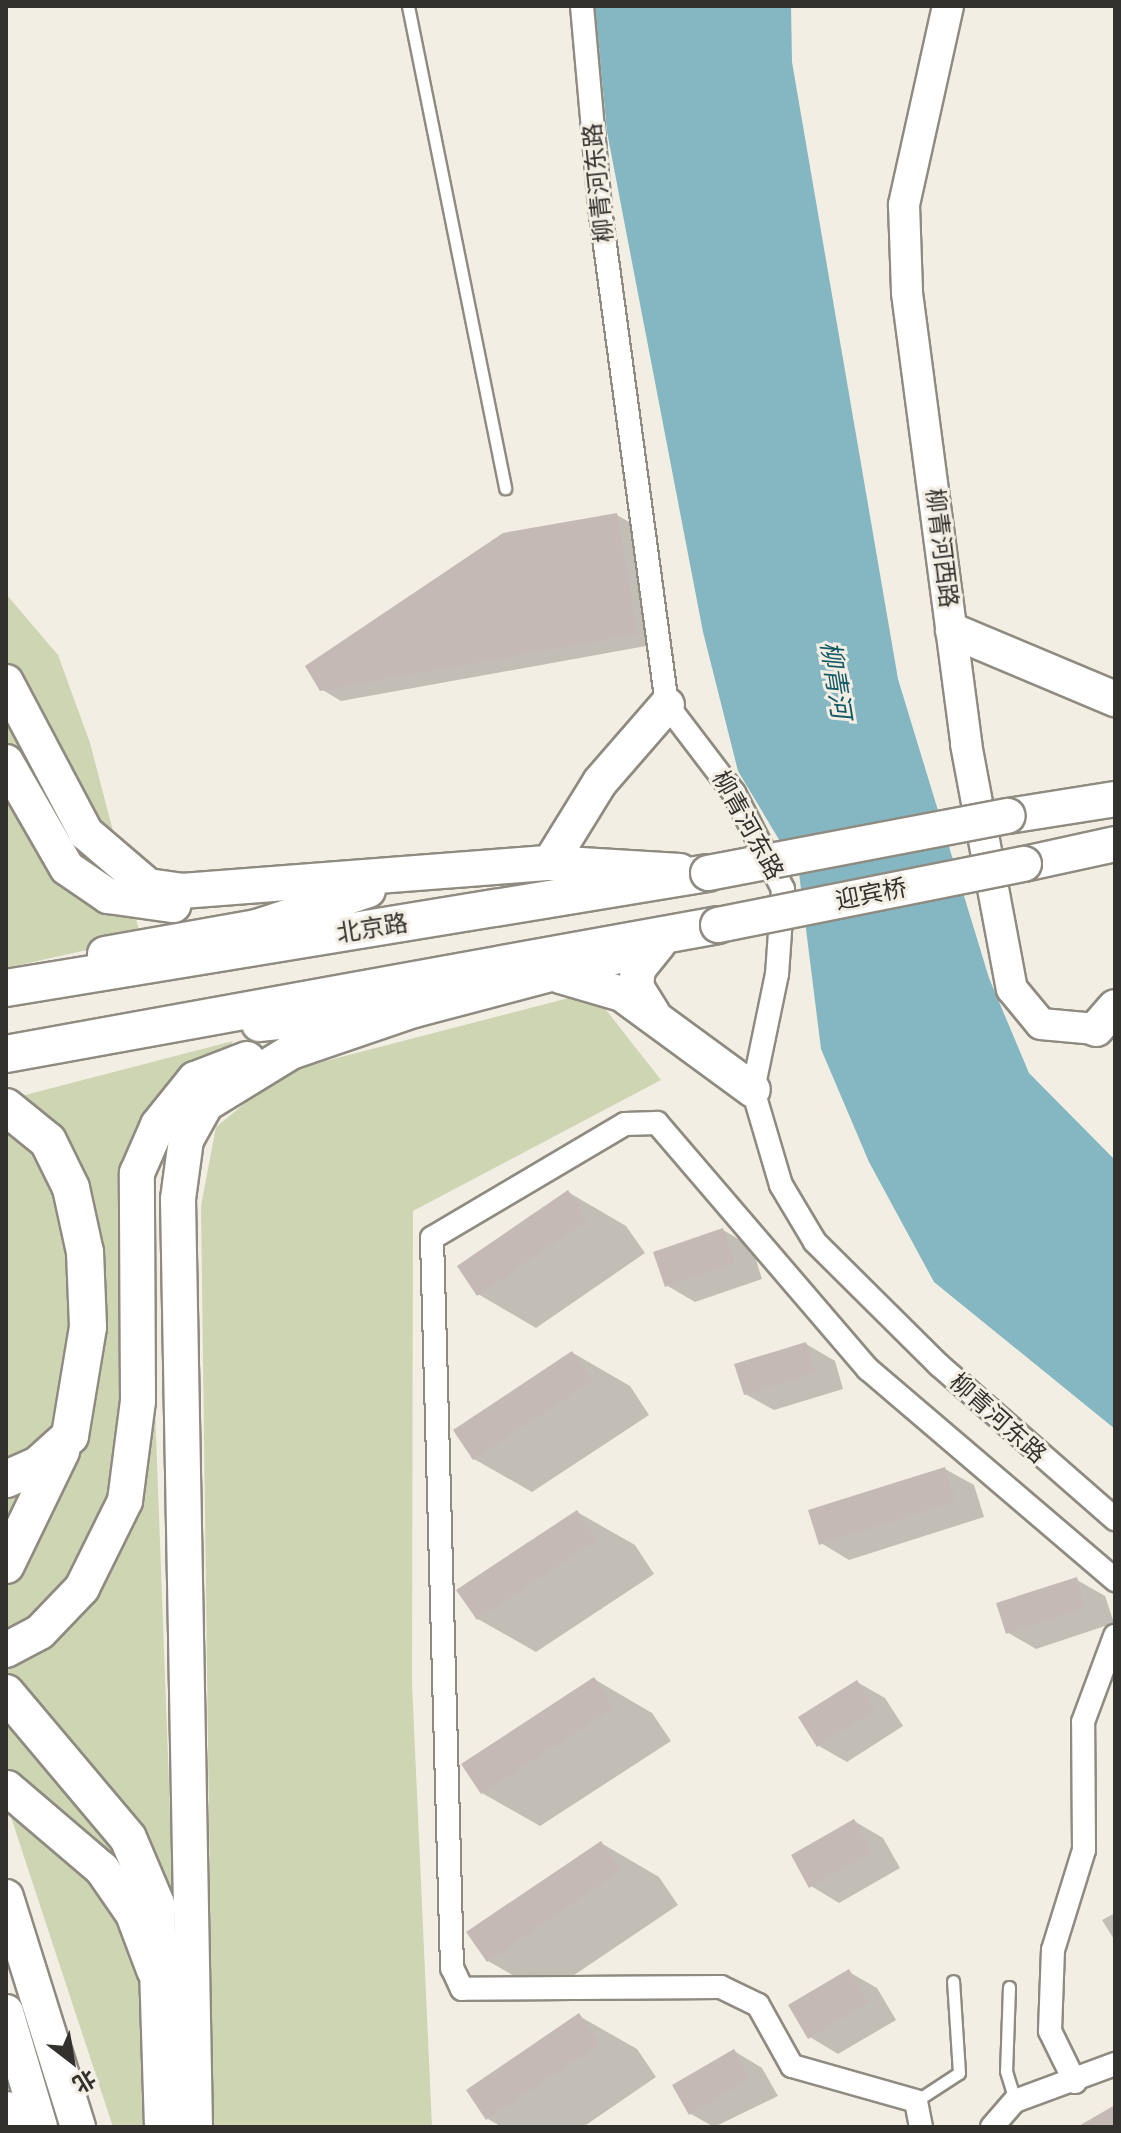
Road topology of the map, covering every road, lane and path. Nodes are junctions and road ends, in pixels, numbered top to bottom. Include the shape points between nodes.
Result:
1 (408, 6) edge
2 (582, 6) edge
3 (948, 6) edge
4 (505, 488) dead end
5 (953, 631) junction
6 (6, 682) edge
7 (1115, 699) edge
8 (667, 705) junction
9 (6, 762) edge
10 (1114, 799) edge
11 (574, 824) junction
12 (1112, 848) edge
13 (550, 863) junction
14 (612, 865) junction
15 (708, 873) junction
16 (414, 875) junction
17 (299, 882) junction
18 (718, 925) junction
19 (659, 943) junction
20 (557, 975) junction
21 (16, 984) edge
22 (414, 1010) junction
23 (653, 1014) junction
24 (1106, 1018) edge
25 (291, 1052) junction
26 (6, 1056) edge
27 (753, 1090) junction
28 (6, 1107) edge
29 (70, 1436) junction
30 (6, 1479) edge
31 (1115, 1519) edge
32 (6, 1565) edge
33 (1115, 1580) edge
34 (1115, 1636) edge
35 (6, 1650) edge
36 (6, 1693) edge
37 (7, 1788) edge
38 (6, 1897) edge
39 (953, 1981) dead end
40 (1009, 1987) dead end
41 (160, 1999) junction
42 (46, 2006) junction
43 (6, 2012) edge
44 (1115, 2064) edge
45 (1075, 2082) junction
46 (916, 2101) junction
47 (1015, 2101) junction
48 (6, 2110) edge
49 (12, 2127) edge
50 (40, 2127) edge
51 (78, 2127) edge
52 (98, 2127) edge
53 (163, 2127) edge
54 (195, 2127) edge
55 (921, 2127) edge
56 (992, 2127) edge

1 - 4 lane
2 - 8 street, 柳青河东路 via 600,208
3 - 5 main road, 柳青河西路 via 904,205 907,293
5 - 7 main road
5 - 24 main road, 柳青河西路 via 1012,989 1041,1024
6 - 17 main road via 86,833 148,886 182,891
8 - 11 main road via 627,746
8 - 27 street, 柳青河东路 via 734,793 783,889 777,974
9 - 17 main road via 67,868 108,896 158,907
10 - 15 main road, bridge
11 - 13 main road
11 - 14 main road via 583,854
12 - 18 main road, 迎宾桥, bridge
13 - 14 main road
13 - 16 main road
14 - 15 main road
15 - 21 highway, 北京路
16 - 17 main road
16 - 21 main road via 257,927 73,960
18 - 19 main road, 迎宾桥
18 - 26 highway
19 - 20 main road, 迎宾桥
19 - 23 main road via 638,969 636,987
20 - 22 main road, 迎宾桥
20 - 23 main road via 594,982
22 - 25 main road
22 - 26 main road via 283,1020 89,1057
23 - 27 main road
25 - 35 main road via 243,1060 195,1079 158,1125 137,1173 138,1401 125,1501 82,1588 40,1632
25 - 54 main road via 206,1104 186,1140 178,1199
27 - 31 street, 柳青河东路 via 781,1185 815,1242 939,1365
28 - 29 highway via 48,1141 71,1188 85,1252 88,1327
29 - 30 highway via 38,1465
29 - 32 highway
33 - 46 street via 868,1369 657,1123 625,1124 432,1238 452,1968 462,1989 721,1987 758,2005 792,2066
34 - 45 street via 1083,1722 1084,1850 1053,1950 1050,2031
36 - 41 highway via 128,1838 156,1904
37 - 41 main road via 102,1869 149,1947
38 - 42 main road
39 - 46 lane via 959,2073
40 - 47 lane via 1006,2071
41 - 53 highway
42 - 51 main road
42 - 52 main road
43 - 50 main road
44 - 45 street
45 - 47 street
46 - 55 street
47 - 56 street
48 - 49 highway

